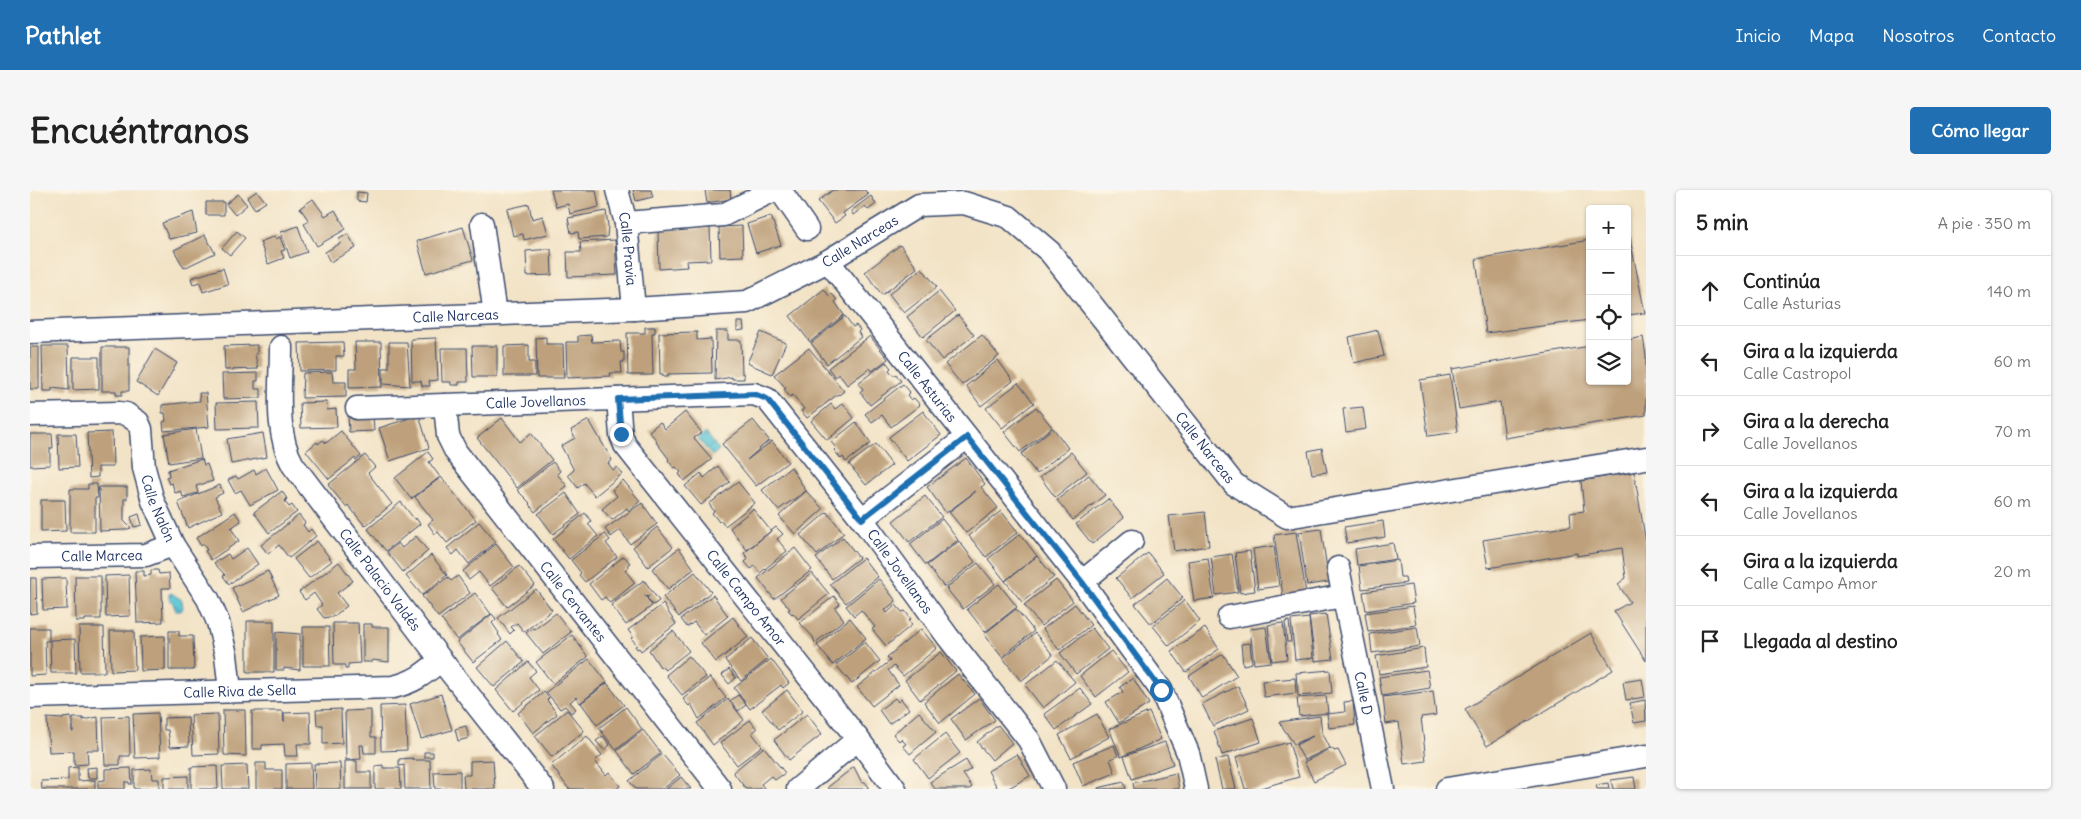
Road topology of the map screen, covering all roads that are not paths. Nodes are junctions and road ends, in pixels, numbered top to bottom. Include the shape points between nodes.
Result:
1 (617, 190) edge
2 (774, 190) edge
3 (780, 190) edge
4 (626, 223) junction
5 (482, 224) dead end
6 (807, 229) dead end
7 (828, 261) junction
8 (634, 310) junction
9 (495, 314) junction
10 (30, 332) edge
11 (281, 347) dead end
12 (618, 399) junction
13 (445, 405) junction
14 (358, 408) dead end
15 (30, 415) edge
16 (967, 437) junction
17 (1646, 458) edge
18 (862, 519) junction
19 (1132, 541) dead end
20 (173, 545) junction
21 (30, 557) edge
22 (1338, 568) dead end
23 (1082, 582) junction
24 (1343, 596) junction
25 (1229, 617) dead end
26 (441, 660) junction
27 (230, 691) junction
28 (30, 697) edge
29 (858, 739) junction
30 (1646, 756) edge
31 (543, 789) edge
32 (720, 789) edge
33 (798, 789) edge
34 (895, 789) edge
35 (1054, 789) edge
36 (1196, 789) edge
37 (1383, 789) edge
38 (1447, 789) edge

1 - 4 street, Calle Pravia
2 - 4 street via 723,215
3 - 6 street
4 - 8 street, Calle Pravia
5 - 9 street
7 - 8 street, Calle Narceas via 747,302
7 - 16 street, Calle Asturias
7 - 17 street, Calle Narceas via 920,205 964,203 1009,217 1050,252 1234,484 1287,517
8 - 9 street, Calle Narceas
9 - 10 street, Calle Narceas
11 - 26 street, Calle Palacio Valdés via 281,433 287,455
12 - 13 street, Calle Jovellanos
12 - 18 street, Calle Jovellanos via 761,395
12 - 29 street, Calle Campo Amor via 625,445
13 - 14 street, Calle Jovellanos
13 - 32 street, Calle Cervantes via 448,436 456,452
15 - 20 street, Calle Nalón via 120,413 133,417 140,429 148,484
16 - 18 street
16 - 23 street, Calle Asturias
18 - 35 street, Calle Jovellanos via 1029,740
19 - 23 street
20 - 21 street, Calle Marcea via 146,555
20 - 27 street, Calle Nalón via 208,599 218,622
22 - 24 street, Calle D
23 - 36 street, Calle Asturias via 1161,690 1188,753
24 - 25 street
24 - 37 street, Calle D
26 - 27 street, Calle Riva de Sella via 410,683 393,687
26 - 31 street, Calle Palacio Valdés
27 - 28 street, Calle Riva de Sella
29 - 33 street
29 - 34 street, Calle Campo Amor
30 - 38 street

